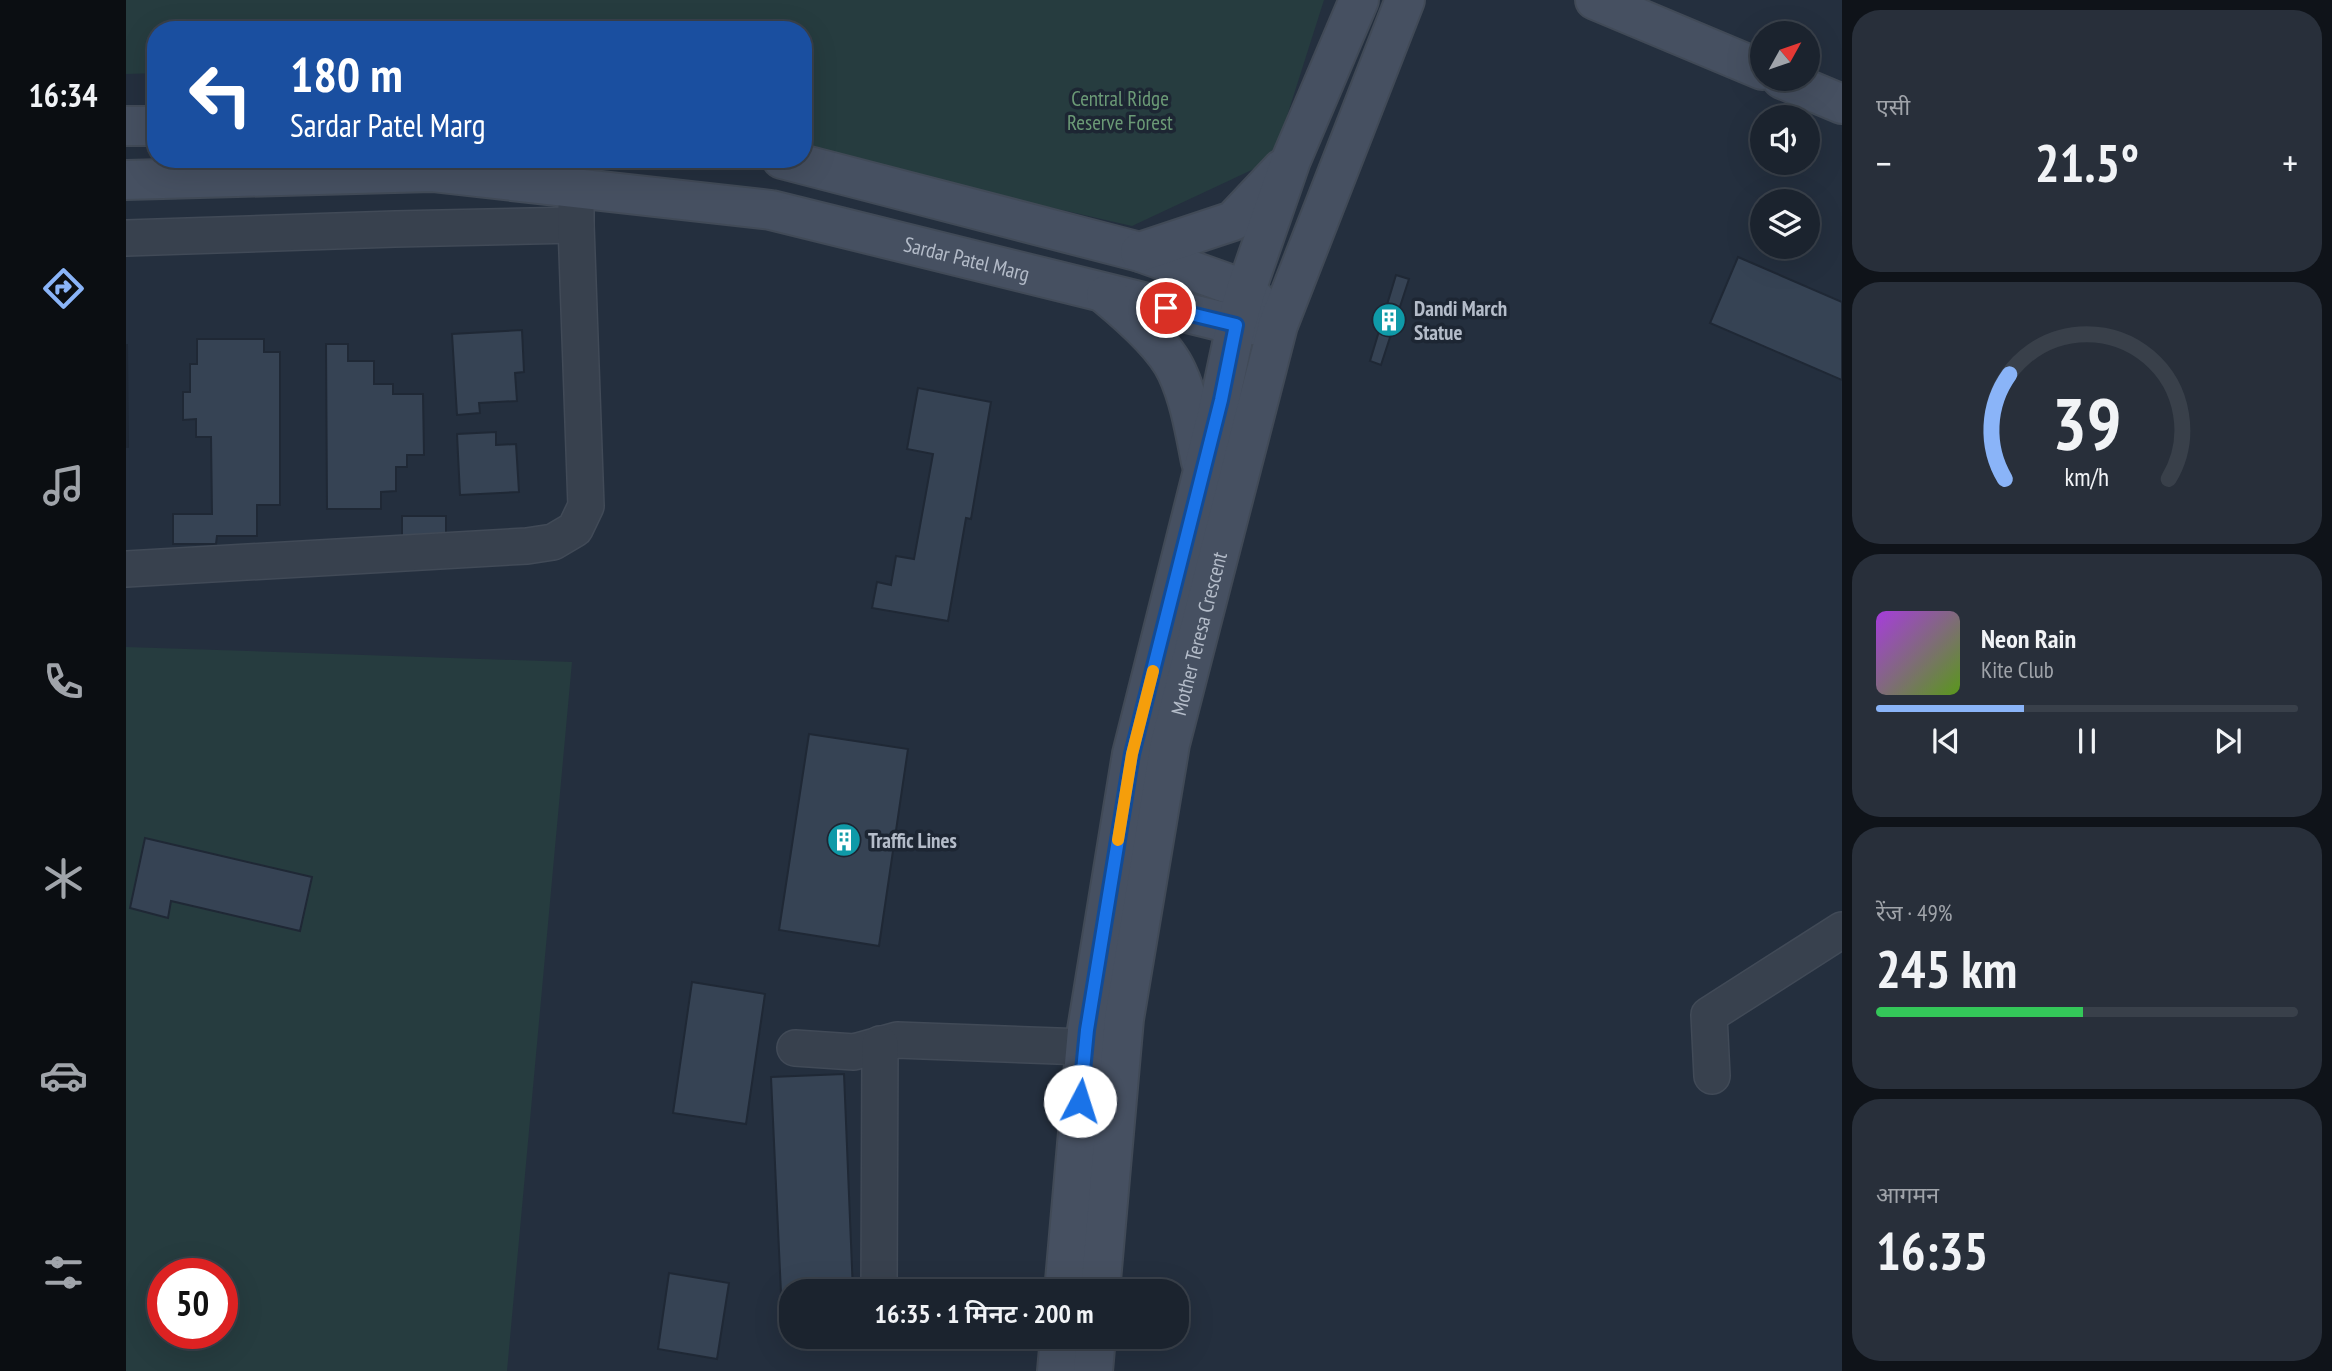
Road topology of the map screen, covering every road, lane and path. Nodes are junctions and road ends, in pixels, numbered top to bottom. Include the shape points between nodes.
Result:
1 (1359, 0) edge
2 (1405, 0) edge
3 (1595, 0) edge
4 (1750, 66) edge
5 (1811, 91) edge
6 (1842, 104) edge
7 (147, 125) edge
8 (126, 126) edge
9 (1290, 160) junction
10 (812, 167) edge
11 (126, 180) edge
12 (576, 207) junction
13 (126, 238) edge
14 (1140, 252) junction
15 (1104, 294) junction
16 (1241, 307) junction
17 (1278, 325) junction
18 (1203, 471) junction
19 (126, 569) edge
20 (1842, 930) edge
21 (880, 1044) junction
22 (1085, 1047) junction
23 (795, 1048) dead end
24 (1712, 1076) dead end
25 (878, 1279) edge
26 (1065, 1279) edge
27 (1101, 1279) edge
28 (1059, 1349) edge
29 (1095, 1349) edge
30 (1057, 1371) edge
31 (1093, 1371) edge

1 - 9 main road, Mother Teresa Crescent
2 - 17 main road, Mother Teresa Crescent
3 - 4 main road
5 - 6 main road
7 - 8 main road
9 - 14 main road via 1233,221
9 - 16 main road, Mother Teresa Crescent
10 - 14 main road, Sardar Patel Marg
11 - 12 main road, Sardar Patel Marg via 432,172
12 - 13 street via 395,229
12 - 15 main road, Sardar Patel Marg via 771,210
12 - 19 street via 586,506 575,529 553,542 527,546
14 - 16 main road, Sardar Patel Marg
15 - 16 main road, Sardar Patel Marg
15 - 18 main road via 1147,332 1177,369
16 - 17 main road, Sardar Patel Marg
16 - 18 main road, Mother Teresa Crescent
17 - 27 main road, Mother Teresa Crescent via 1170,744 1124,1019
18 - 22 main road, Mother Teresa Crescent via 1132,754
20 - 24 street via 1710,1015
21 - 22 street via 897,1040
21 - 23 street via 854,1052
21 - 25 street
22 - 26 main road, Mother Teresa Crescent
28 - 30 main road
29 - 31 main road

